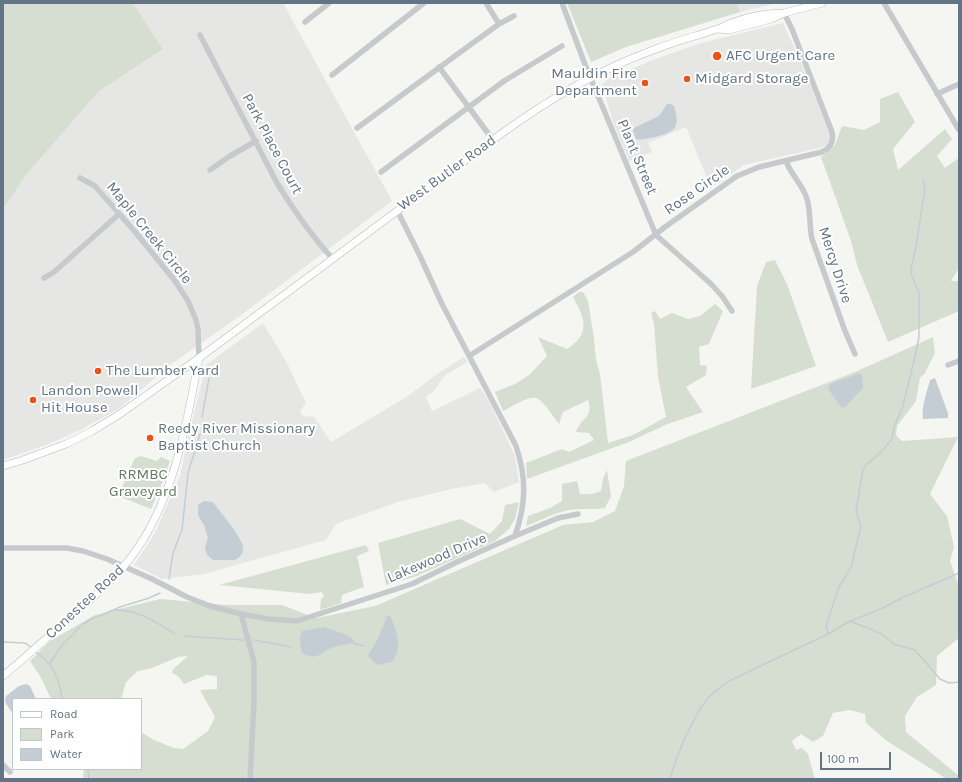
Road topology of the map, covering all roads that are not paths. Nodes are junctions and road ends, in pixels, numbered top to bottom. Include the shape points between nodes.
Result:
1 (329, 3) edge
2 (424, 3) edge
3 (486, 3) edge
4 (562, 3) edge
5 (822, 3) edge
6 (884, 3) edge
7 (784, 13) junction
8 (514, 16) dead end
9 (305, 22) dead end
10 (499, 24) junction
11 (200, 35) dead end
12 (562, 46) dead end
13 (439, 67) junction
14 (332, 75) dead end
15 (590, 78) junction
16 (959, 84) edge
17 (937, 94) junction
18 (469, 107) junction
19 (357, 128) dead end
20 (959, 130) edge
21 (493, 140) junction
22 (256, 141) junction
23 (786, 161) junction
24 (210, 170) dead end
25 (381, 172) dead end
26 (80, 178) dead end
27 (397, 210) junction
28 (119, 214) junction
29 (656, 235) junction
30 (332, 258) junction
31 (44, 278) dead end
32 (732, 311) dead end
33 (855, 354) dead end
34 (469, 356) junction
35 (199, 358) junction
36 (959, 361) edge
37 (948, 365) dead end
38 (3, 466) edge
39 (578, 514) dead end
40 (514, 536) junction
41 (3, 548) edge
42 (123, 566) junction
43 (241, 614) junction
44 (3, 676) edge
45 (3, 765) edge
46 (10, 772) dead end
47 (250, 779) edge

1 - 9 street
2 - 14 street
3 - 10 street
4 - 15 street, Plant Street
5 - 7 main road, West Butler Road
6 - 17 street
7 - 15 main road, West Butler Road via 770,13 730,23 654,49
7 - 23 street, Rose Circle via 833,135 831,145 824,151
8 - 10 street
10 - 13 street
11 - 22 street, Park Place Court
12 - 18 street via 504,81
13 - 18 street
13 - 19 street
15 - 21 main road, West Butler Road via 545,103
15 - 29 street, Plant Street
16 - 17 street
17 - 20 street
18 - 21 street
18 - 25 street
21 - 27 main road, West Butler Road
22 - 24 street
22 - 30 street, Park Place Court via 288,202
23 - 29 street, Rose Circle via 743,173
23 - 33 street, Mercy Drive via 806,197 812,240
26 - 28 street, Maple Creek Circle via 95,186
27 - 30 main road, West Butler Road
27 - 34 street
28 - 31 street via 64,264
28 - 35 street, Maple Creek Circle via 165,268 188,301 198,329
29 - 32 street, Plant Street via 710,283
29 - 34 street, Rose Circle via 566,296
30 - 35 main road, West Butler Road
34 - 40 street via 520,457 524,498 523,511
35 - 38 main road, West Butler Road via 92,431 47,452
35 - 42 main road, Conestee Road via 186,424 166,494 146,535
36 - 37 street
39 - 40 street, Lakewood Drive via 558,518
40 - 43 street, Lakewood Drive via 412,584 297,621
41 - 42 street, Lakewood Drive via 72,549
42 - 43 street, Lakewood Drive via 201,603
42 - 44 main road, Conestee Road via 96,595
43 - 47 street via 254,662
45 - 46 street

